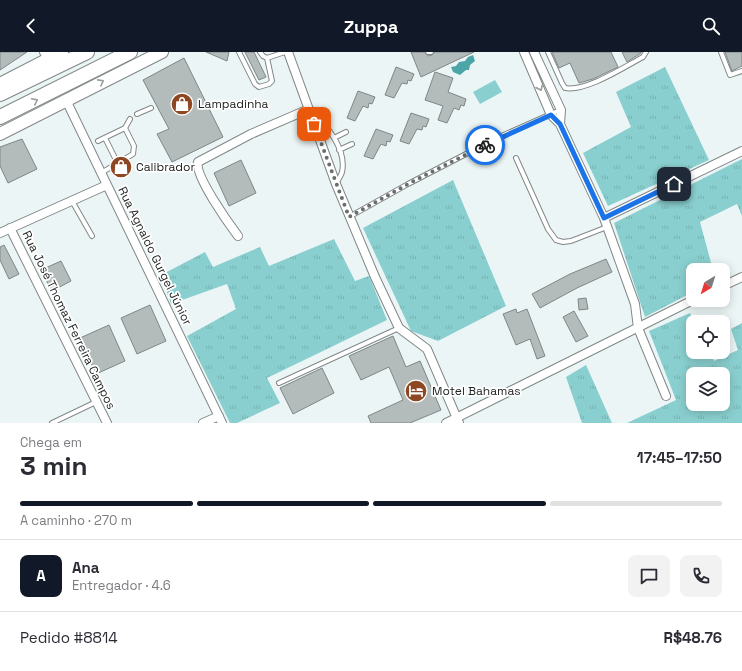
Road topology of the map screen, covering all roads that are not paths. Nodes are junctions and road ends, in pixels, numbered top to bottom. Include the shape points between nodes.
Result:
1 (62, 52) edge
2 (87, 52) edge
3 (130, 52) edge
4 (162, 52) edge
5 (239, 52) edge
6 (260, 52) edge
7 (286, 52) edge
8 (428, 52) edge
9 (431, 52) edge
10 (524, 52) edge
11 (534, 52) edge
12 (548, 52) edge
13 (646, 52) edge
14 (721, 52) edge
15 (46, 56) edge
16 (267, 58) junction
17 (742, 71) edge
18 (0, 84) edge
19 (0, 94) edge
20 (66, 100) junction
21 (151, 108) dead end
22 (309, 109) junction
23 (561, 110) junction
24 (138, 114) dead end
25 (551, 115) junction
26 (0, 117) edge
27 (130, 120) dead end
28 (560, 124) junction
29 (125, 128) junction
30 (346, 132) dead end
31 (0, 134) edge
32 (105, 138) junction
33 (334, 138) junction
34 (98, 141) dead end
35 (352, 144) dead end
36 (339, 150) junction
37 (742, 151) edge
38 (516, 158) dead end
39 (118, 164) junction
40 (101, 173) junction
41 (336, 184) junction
42 (107, 185) junction
43 (72, 200) junction
44 (349, 217) junction
45 (604, 218) junction
46 (607, 227) junction
47 (10, 228) junction
48 (0, 233) edge
49 (92, 236) dead end
50 (238, 236) dead end
51 (742, 277) edge
52 (730, 283) edge
53 (686, 304) edge
54 (399, 328) junction
55 (638, 328) junction
56 (279, 383) dead end
57 (666, 396) dead end
58 (96, 402) junction
59 (221, 419) edge
60 (458, 420) edge
61 (52, 423) edge
62 (107, 423) edge
63 (203, 423) edge
64 (446, 423) edge

1 - 15 main road
2 - 19 highway
26 -> 3 highway
20 -> 4 main road
5 - 16 lane via 259,87 272,81
6 - 16 lane
7 - 16 lane
7 - 22 street
8 - 9 lane
10 -> 25 street
11 - 23 street
12 - 13 lane via 565,88 573,89 590,84 643,57
14 - 17 lane via 730,75
15 - 18 main road
20 - 31 main road
20 - 40 street, Rua Agnaldo Gurgel Júnior
21 - 24 lane
22 - 33 lane
22 - 41 street
22 - 50 street via 251,134 198,162 198,170 219,210
23 - 25 lane
23 - 28 street
25 - 28 street
25 - 44 lane via 497,138
27 - 29 lane
28 - 45 street
29 - 32 lane
29 - 39 lane via 134,151 130,157
30 - 33 lane
32 - 34 lane
32 - 39 lane
33 - 36 lane
35 - 36 lane
36 - 41 lane via 343,165 342,174
37 - 45 street
38 - 46 lane via 548,229 556,240 571,240
39 - 40 lane
40 - 42 street, Rua Agnaldo Gurgel Júnior
41 - 44 street
42 - 43 street
42 - 59 street, Rua Agnaldo Gurgel Júnior
43 - 47 street
43 - 49 lane
44 - 54 street
45 - 46 street
46 - 55 street via 635,304
47 - 48 street
47 - 58 street, Rua José Thomaz Ferreira Campos
51 - 52 street
53 - 55 street
54 - 56 lane
54 - 60 street via 427,349
55 - 57 street
55 - 60 street
58 - 61 lane
58 - 62 street, Rua José Thomaz Ferreira Campos
59 - 63 street
60 - 64 street

